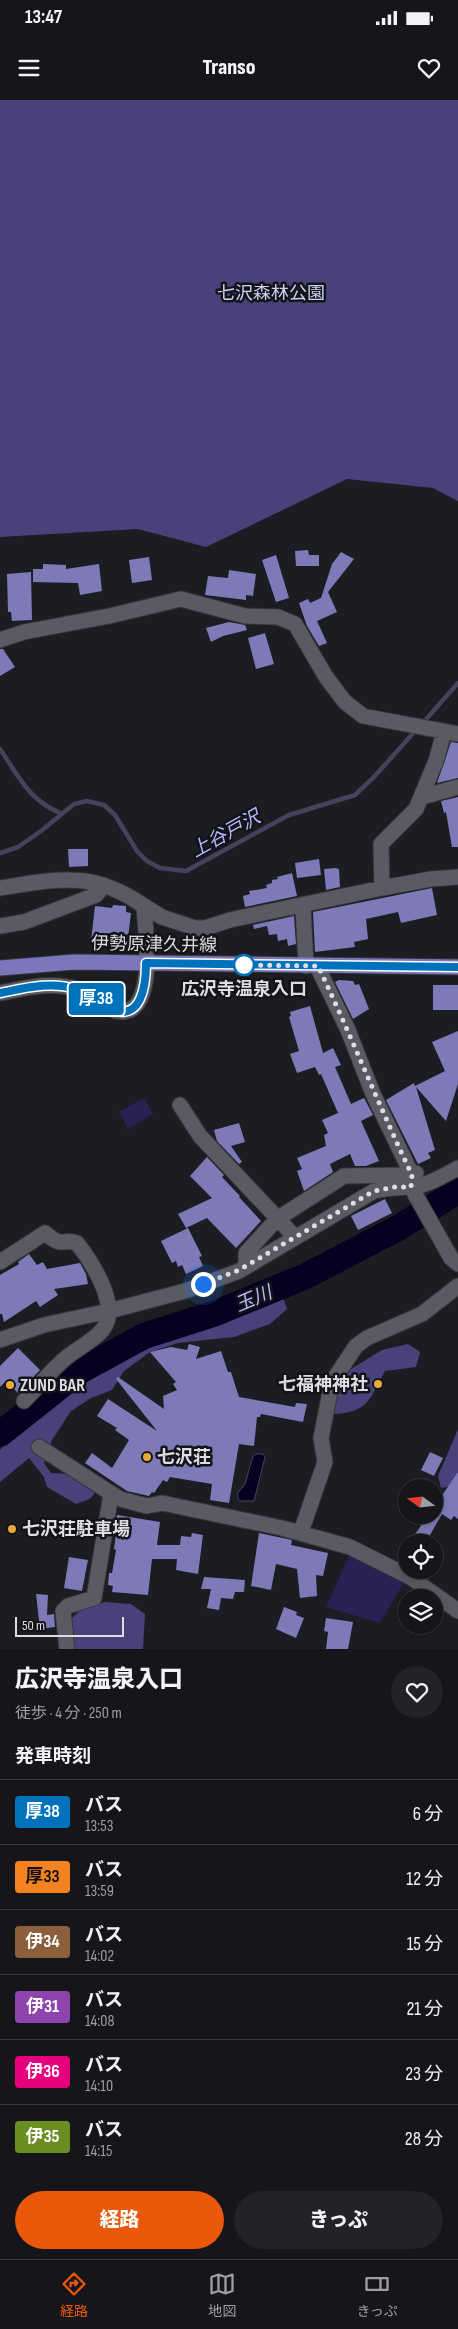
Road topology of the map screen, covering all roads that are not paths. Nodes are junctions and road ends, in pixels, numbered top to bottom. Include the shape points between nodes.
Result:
1 (0, 628) edge
2 (24, 632) junction
3 (0, 640) edge
4 (444, 732) edge
5 (458, 787) edge
6 (422, 797) junction
7 (458, 877) edge
8 (104, 885) junction
9 (0, 888) edge
10 (382, 888) junction
11 (144, 906) junction
12 (303, 906) junction
13 (0, 926) edge
14 (146, 963) junction
15 (312, 966) junction
16 (0, 968) edge
17 (458, 968) edge
18 (0, 993) edge
19 (180, 1105) dead end
20 (458, 1168) edge
21 (413, 1178) junction
22 (277, 1219) junction
23 (295, 1237) junction
24 (0, 1262) edge
25 (458, 1264) edge
26 (246, 1267) junction
27 (458, 1286) edge
28 (109, 1312) junction
29 (0, 1340) edge
30 (24, 1401) dead end
31 (39, 1447) dead end
32 (111, 1494) junction
33 (301, 1532) junction
34 (458, 1612) edge
35 (67, 1649) edge

1 - 2 street
2 - 3 street
2 - 4 street via 181,599 245,616 278,617 296,624 326,677 354,711 363,716
4 - 6 street
5 - 6 street
6 - 10 street via 416,809 381,844
7 - 10 street
8 - 9 street via 84,879 62,879
8 - 11 street via 124,891
8 - 13 street via 96,895 24,922
10 - 12 street
11 - 12 street via 162,917 205,928
11 - 14 street
12 - 15 street
14 - 15 main road, 伊勢原津久井線
14 - 16 main road, 伊勢原津久井線 via 74,962
14 - 18 street via 143,994 139,1002 127,1010 109,1008 88,994 57,985
15 - 17 main road, 伊勢原津久井線
15 - 21 street via 348,1030 373,1094
19 - 22 street via 200,1136
20 - 21 street via 436,1180
21 - 22 street via 344,1176
21 - 23 street via 394,1187 374,1191
21 - 25 street via 419,1201 431,1225
22 - 23 street
22 - 26 street via 246,1253
23 - 26 street
24 - 28 street via 45,1233 62,1244 77,1243 99,1275
26 - 28 street via 185,1291
27 - 33 street via 422,1314 356,1346 332,1382 321,1438 325,1462
28 - 29 street via 44,1325
28 - 30 street via 105,1328 64,1359
31 - 32 street
32 - 33 street via 147,1506 162,1503
32 - 35 street via 94,1598 68,1606 63,1611
33 - 34 street via 366,1554 410,1577

